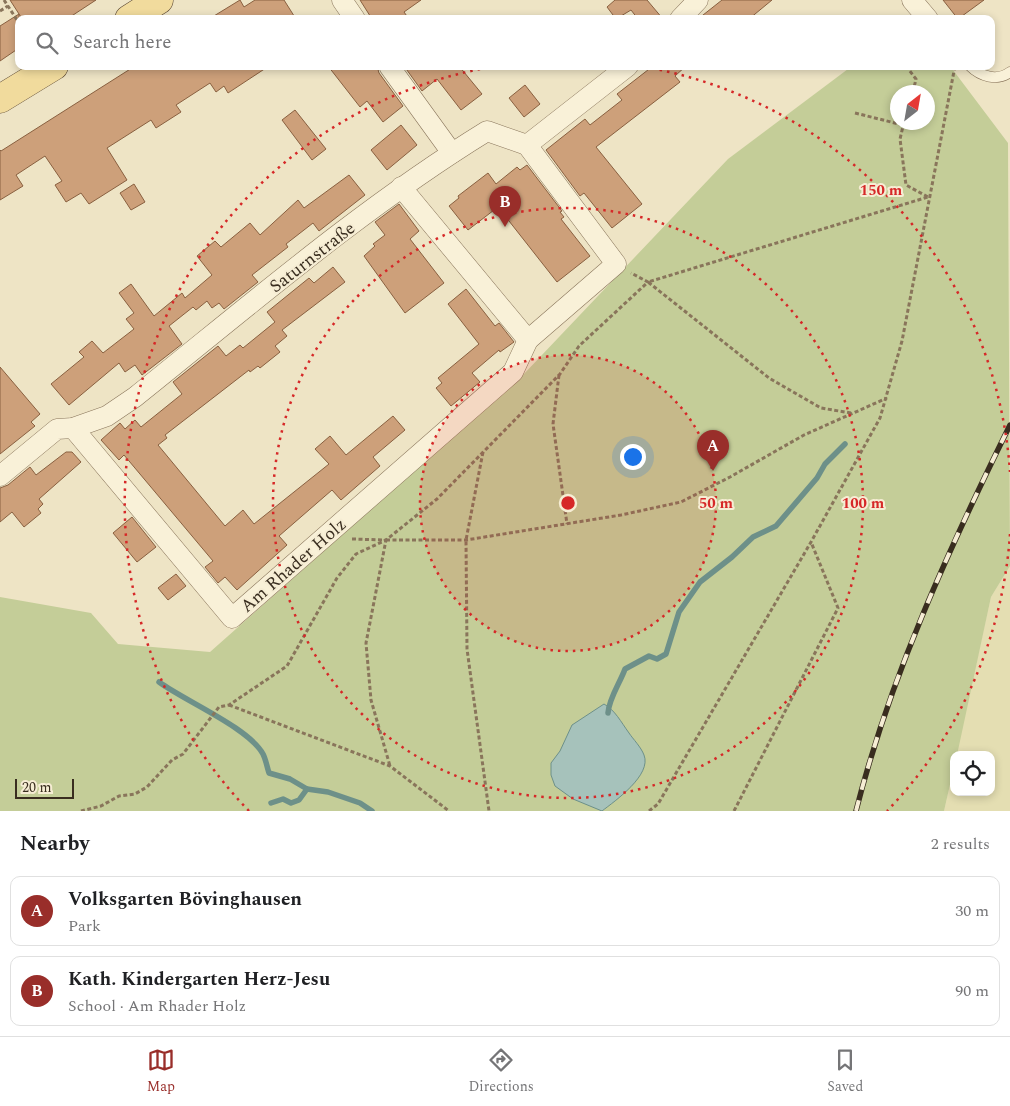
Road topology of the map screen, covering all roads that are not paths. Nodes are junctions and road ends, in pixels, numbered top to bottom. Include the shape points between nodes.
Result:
1 (159, 0) edge
2 (342, 0) edge
3 (698, 0) edge
4 (912, 0) edge
5 (135, 15) edge
6 (352, 15) edge
7 (684, 15) edge
8 (925, 15) edge
9 (47, 70) edge
10 (392, 70) edge
11 (623, 70) edge
12 (974, 70) edge
13 (1010, 72) edge
14 (0, 99) edge
15 (527, 144) junction
16 (452, 153) junction
17 (401, 187) junction
18 (528, 340) junction
19 (73, 428) junction
20 (0, 476) edge

1 - 5 main road
2 - 6 street
3 - 7 street
4 - 8 street
9 - 14 main road
10 - 16 street
11 - 15 street
12 - 13 lane via 987,77
15 - 16 street, Saturnstraße via 487,131
15 - 18 street, Am Rhader Holz via 616,264
16 - 17 street, Saturnstraße
17 - 18 street
17 - 19 street, Saturnstraße via 135,397 107,416
18 - 19 street, Am Rhader Holz via 513,372 232,618
19 - 20 street, Saturnstraße via 57,429

